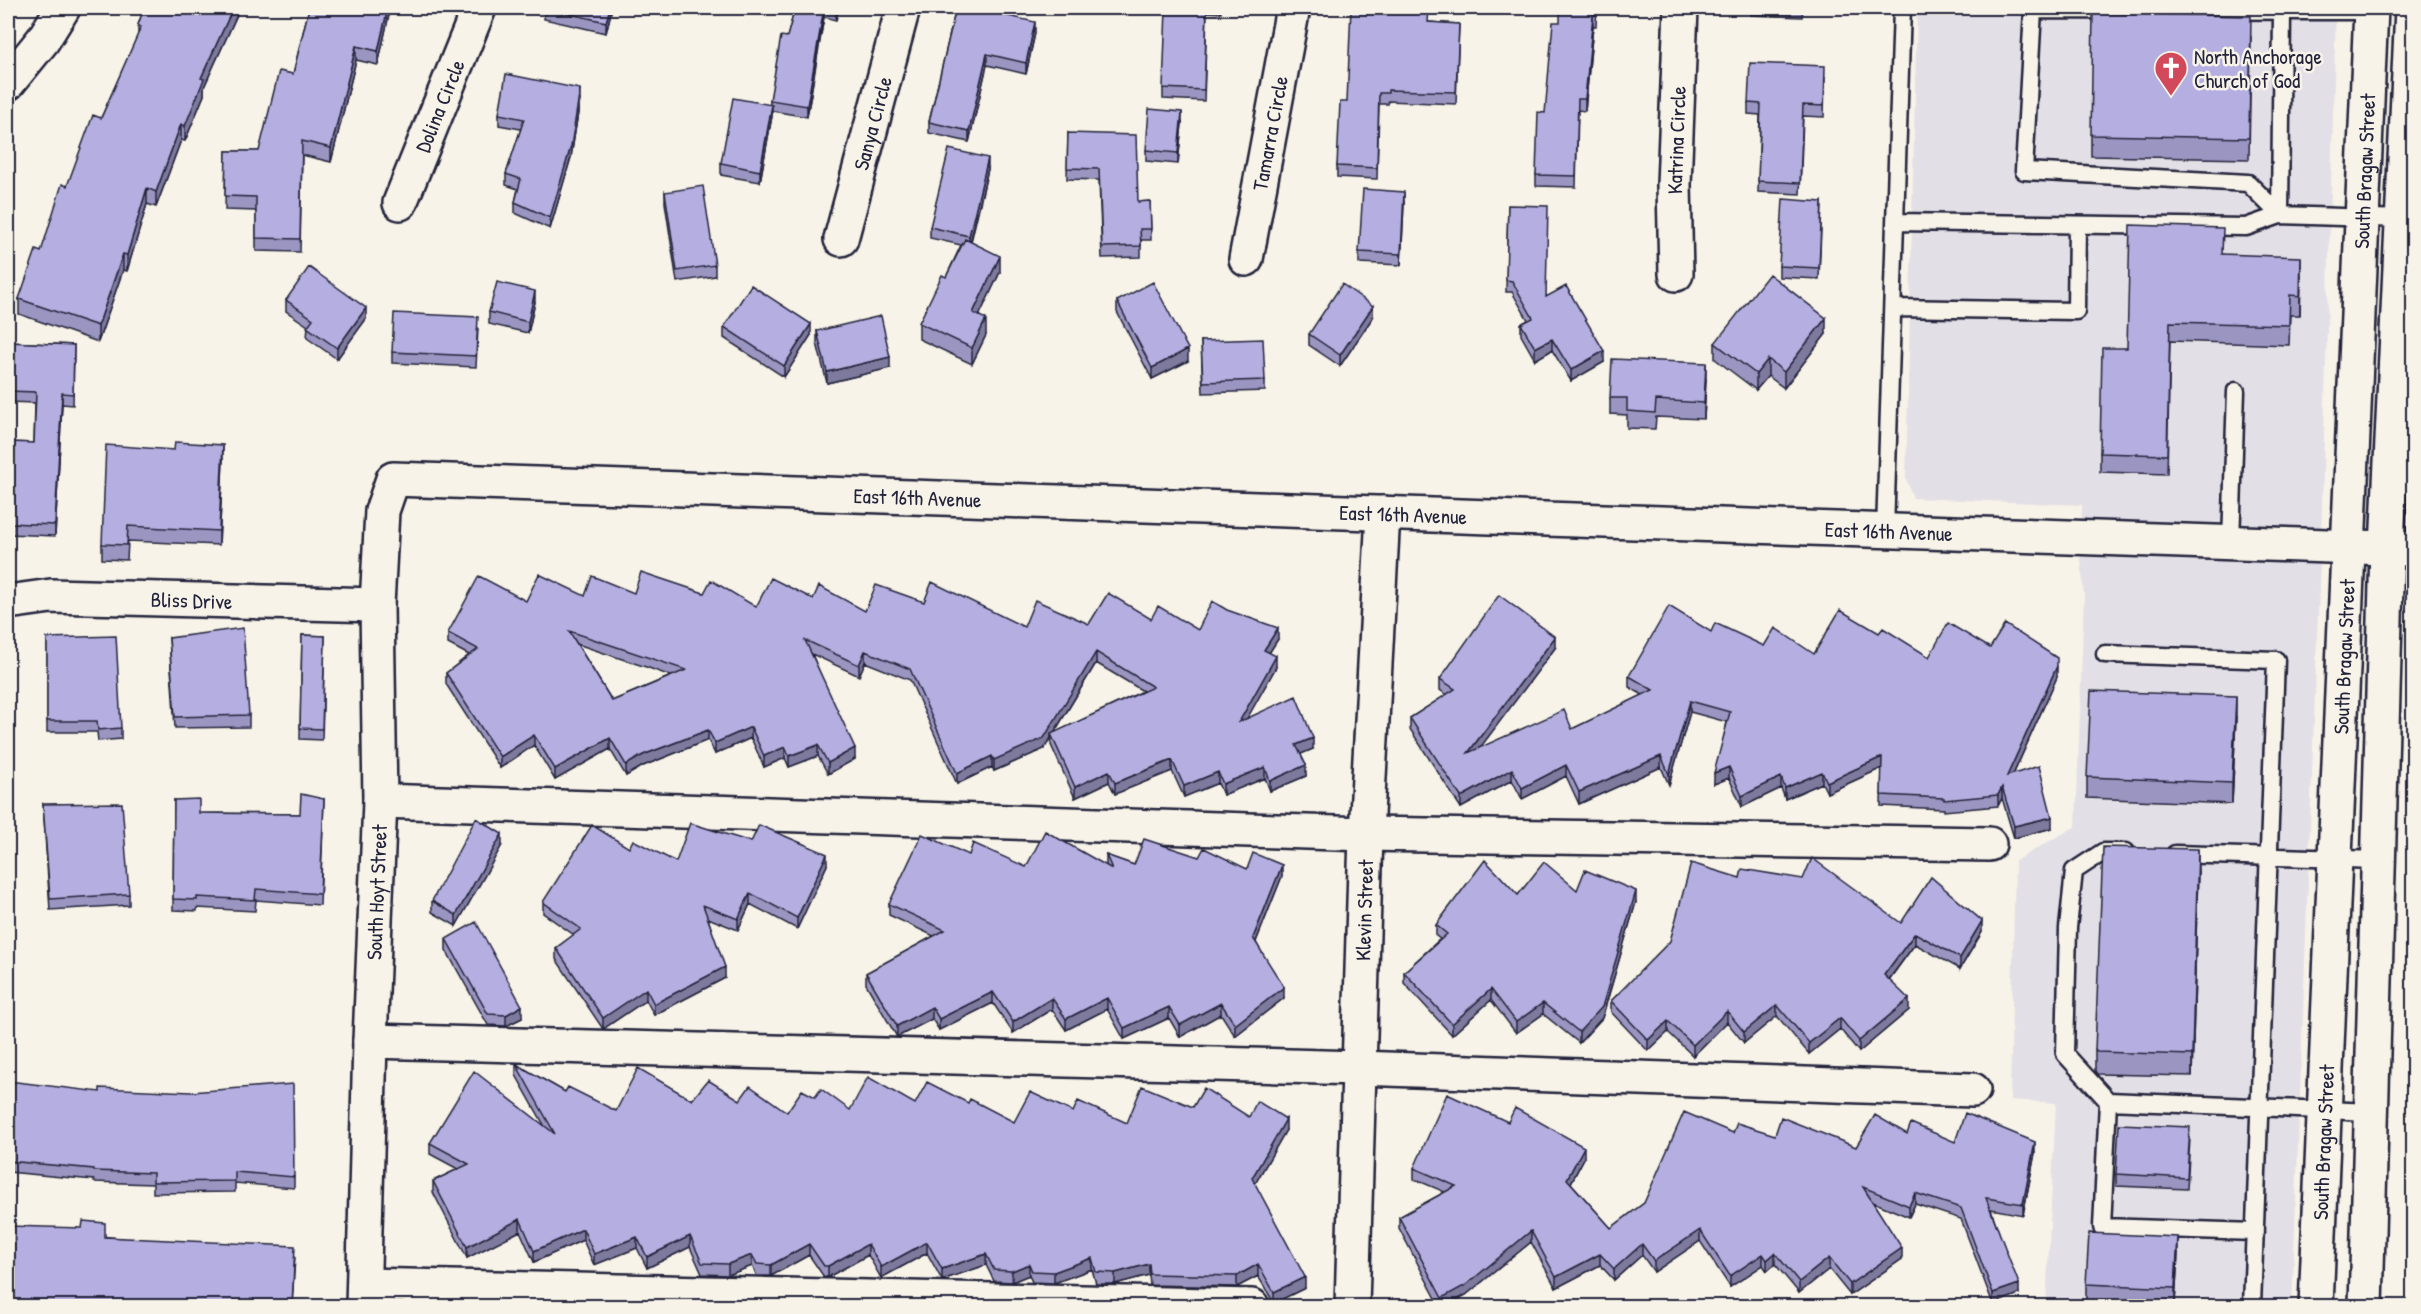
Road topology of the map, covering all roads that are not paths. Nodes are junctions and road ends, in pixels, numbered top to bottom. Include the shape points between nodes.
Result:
1 (63, 8) edge
2 (479, 8) edge
3 (903, 8) edge
4 (1293, 8) edge
5 (1681, 8) edge
6 (1902, 8) edge
7 (2412, 8) edge
8 (2371, 9) edge
9 (2282, 12) junction
10 (8, 83) edge
11 (400, 203) dead end
12 (2280, 215) junction
13 (2362, 218) junction
14 (2403, 219) junction
15 (1895, 222) junction
16 (2077, 225) junction
17 (842, 239) dead end
18 (1246, 259) dead end
19 (1676, 274) dead end
20 (1894, 308) junction
21 (2236, 391) dead end
22 (393, 479) joint
23 (1383, 513) junction
24 (1885, 531) junction
25 (2230, 543) junction
26 (2348, 547) junction
27 (2400, 549) edge
28 (8, 602) edge
29 (377, 605) junction
30 (2105, 654) dead end
31 (380, 801) junction
32 (1366, 834) junction
33 (1989, 844) dead end
34 (2138, 853) edge
35 (2162, 854) edge
36 (2269, 857) junction
37 (2335, 859) junction
38 (2378, 860) junction
39 (370, 1041) junction
40 (1359, 1068) junction
41 (1973, 1090) dead end
42 (2108, 1101) junction
43 (2259, 1108) junction
44 (2324, 1112) junction
45 (2372, 1112) junction
46 (2255, 1232) junction
47 (364, 1296) edge
48 (1252, 1306) edge
49 (1352, 1306) edge
50 (2252, 1306) edge
51 (2316, 1306) edge
52 (2366, 1306) edge

1 - 10 street
2 - 11 street, Dolina Circle
3 - 17 street, Sanya Circle
4 - 18 street, Tamarra Circle
5 - 19 street, Katrina Circle via 1674,185
6 - 15 lane
7 - 14 street, South Bragaw Street
8 - 9 lane
8 - 13 street, South Bragaw Street
9 - 12 lane
9 - 12 lane via 2033,10 2024,171 2248,183
12 - 13 lane
12 - 16 lane via 2246,227
13 - 14 lane
13 - 26 street, South Bragaw Street
14 - 27 street, South Bragaw Street
15 - 16 lane
15 - 20 lane
16 - 20 lane via 2076,311
20 - 24 lane
21 - 25 lane
22 - 23 street, East 16th Avenue
22 - 29 street, South Hoyt Street via 382,511
23 - 24 street, East 16th Avenue
23 - 32 street, Klevin Street
24 - 25 street, East 16th Avenue
25 - 26 street, East 16th Avenue
26 - 27 street, East 16th Avenue
26 - 37 street, South Bragaw Street
27 - 38 street, South Bragaw Street
28 - 29 street, Bliss Drive via 51,596
29 - 31 street, South Hoyt Street
30 - 36 lane via 2276,660
31 - 32 street
31 - 39 street, South Hoyt Street
32 - 33 street
32 - 40 street, Klevin Street
34 - 42 lane via 2103,852 2074,871 2068,928 2065,1054
35 - 36 lane
36 - 37 lane
36 - 43 lane
37 - 38 lane
37 - 44 street, South Bragaw Street
38 - 45 street, South Bragaw Street
39 - 40 street
39 - 47 street, South Hoyt Street
40 - 41 street
40 - 49 street, Klevin Street
42 - 43 lane
42 - 46 lane via 2102,1227
43 - 44 lane
43 - 46 lane
44 - 45 lane
44 - 51 street, South Bragaw Street
45 - 52 street, South Bragaw Street
46 - 50 lane
47 - 48 street

